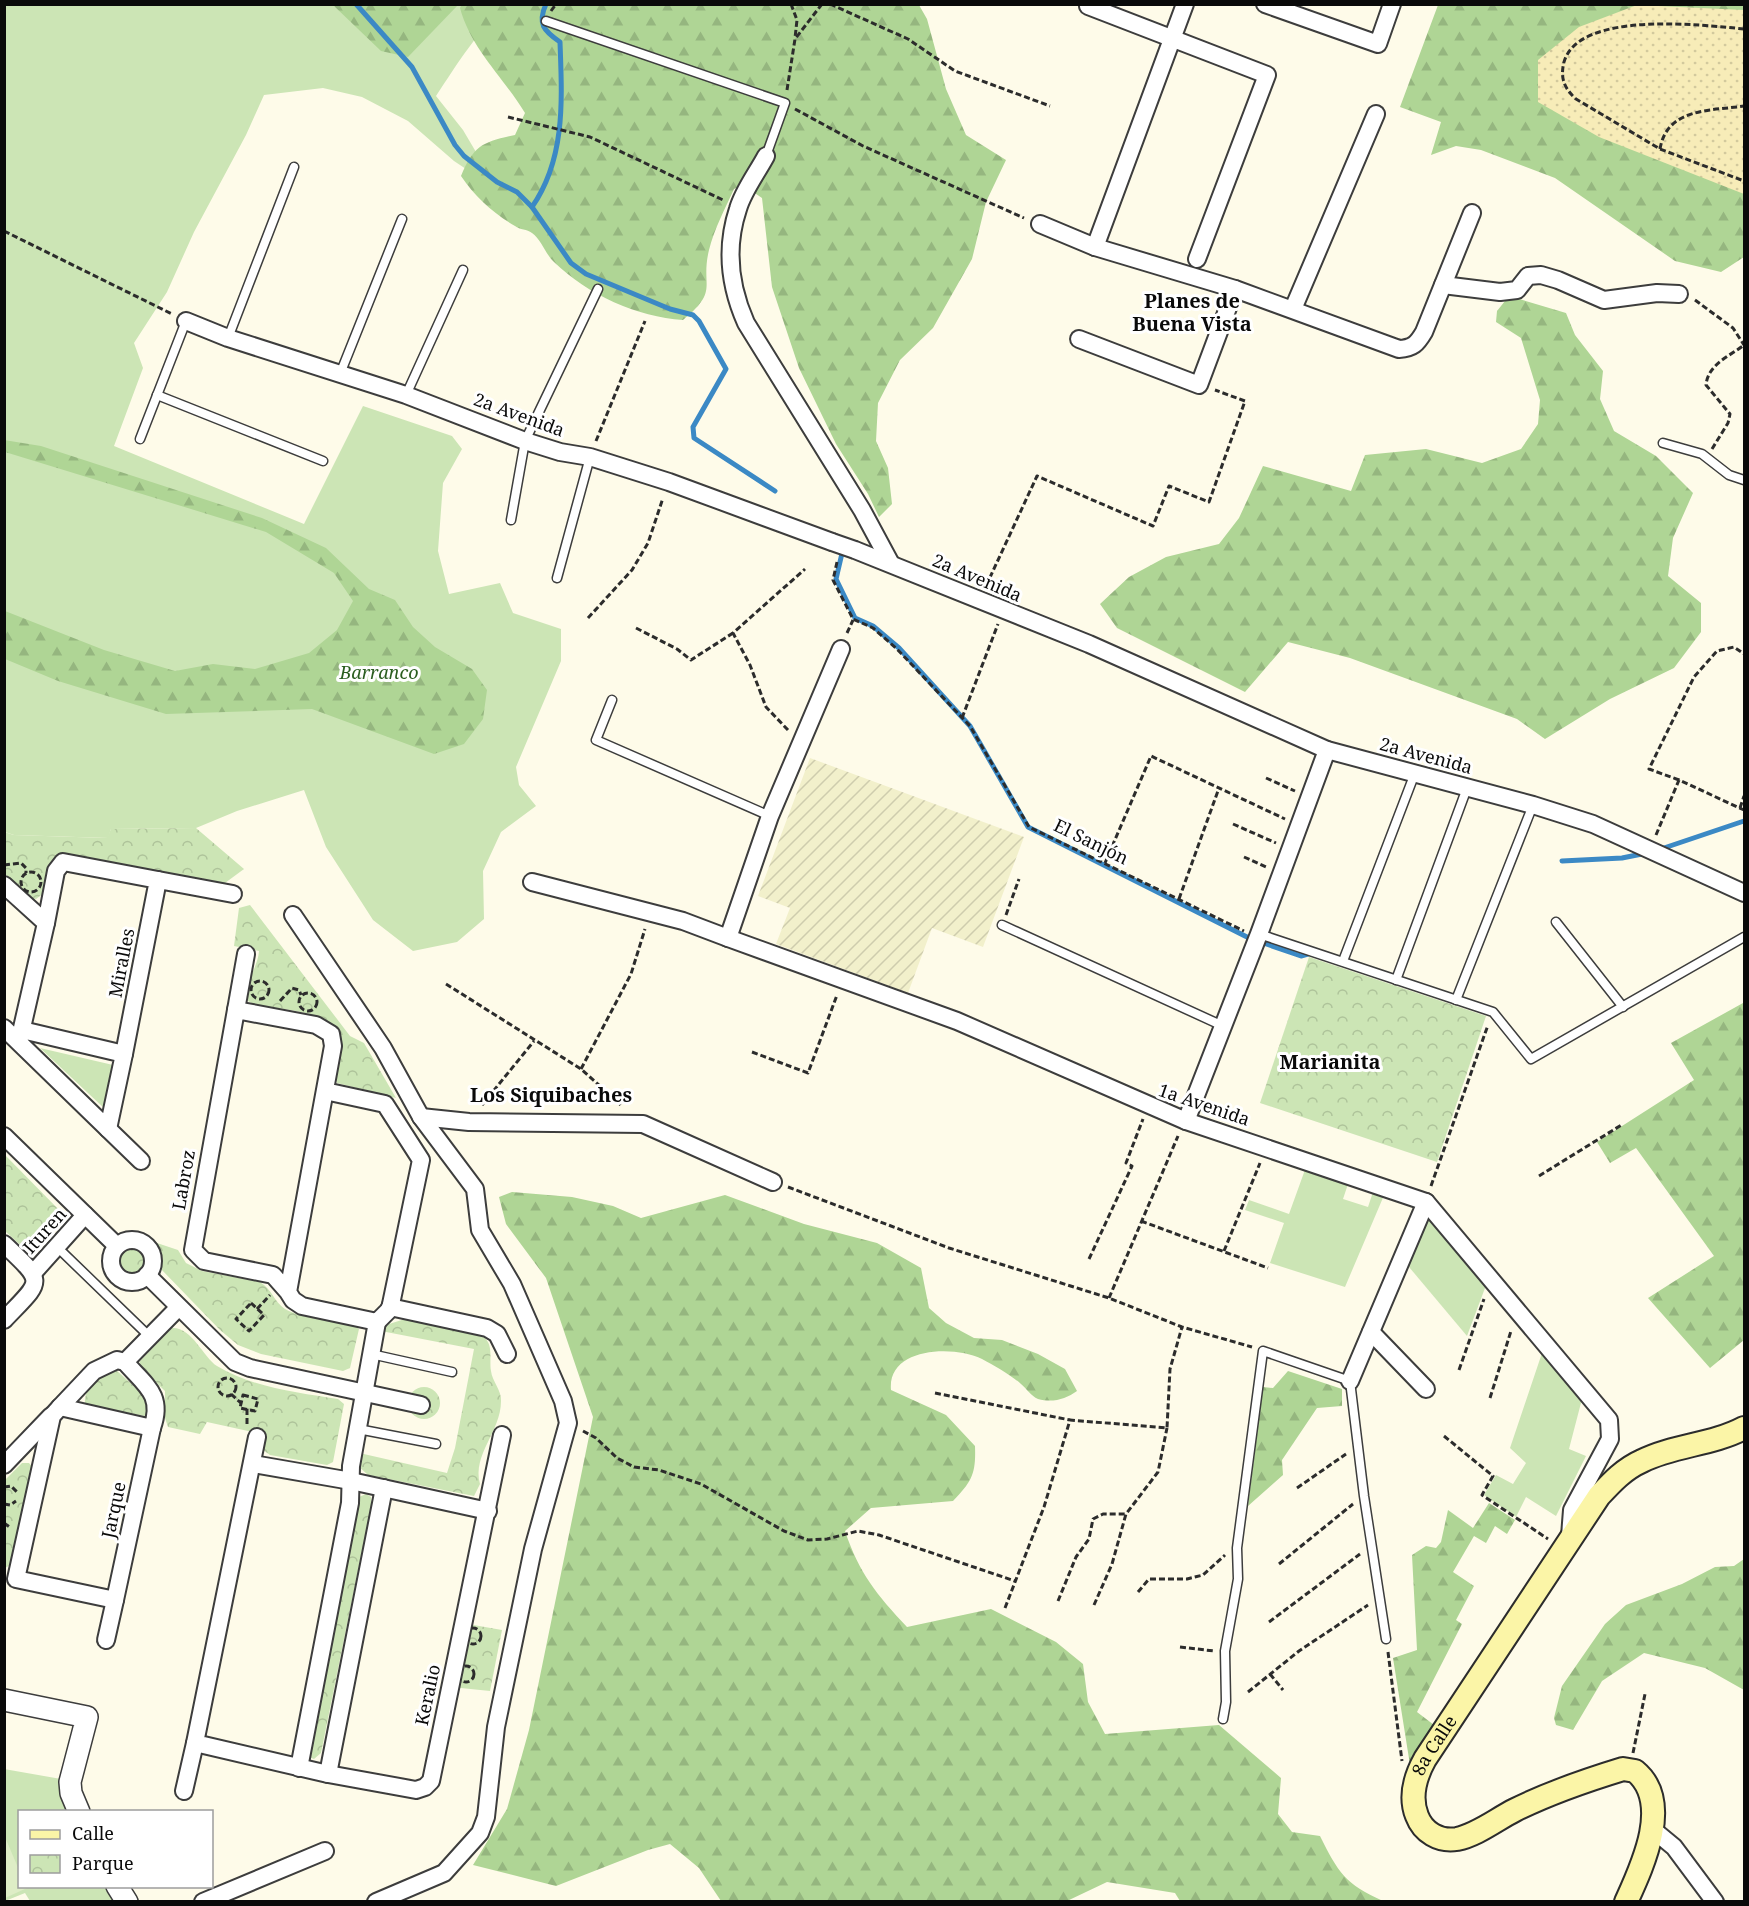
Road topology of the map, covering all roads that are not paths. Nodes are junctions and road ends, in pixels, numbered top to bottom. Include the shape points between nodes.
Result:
1 (1185, 4) edge
2 (1265, 4) edge
3 (1392, 4) edge
4 (1088, 6) dead end
5 (546, 21) dead end
6 (1173, 37) junction
7 (1376, 114) dead end
8 (766, 156) joint
9 (294, 167) dead end
10 (1472, 213) dead end
11 (402, 219) dead end
12 (1040, 225) road end
13 (1095, 247) junction
14 (1197, 259) dead end
15 (463, 270) dead end
16 (1443, 285) junction
17 (598, 289) dead end
18 (1235, 289) junction
19 (1679, 294) road end
20 (1293, 309) junction
21 (186, 321) joint
22 (228, 338) junction
23 (1079, 339) dead end
24 (340, 374) junction
25 (157, 395) junction
26 (406, 395) junction
27 (140, 439) dead end
28 (525, 441) junction
29 (1663, 443) dead end
30 (590, 457) junction
31 (323, 461) dead end
32 (1744, 480) edge
33 (510, 520) dead end
34 (890, 562) junction
35 (557, 578) dead end
36 (841, 649) dead end
37 (612, 700) dead end
38 (1327, 750) junction
39 (1415, 772) junction
40 (1467, 788) junction
41 (1533, 805) junction
42 (770, 816) junction
43 (158, 880) junction
44 (532, 882) dead end
45 (4, 885) edge
46 (1744, 893) edge
47 (233, 894) dead end
48 (293, 915) dead end
49 (1556, 922) dead end
50 (46, 923) junction
51 (1002, 925) road end
52 (1256, 935) junction
53 (728, 938) junction
54 (1744, 938) edge
55 (246, 954) dead end
56 (1343, 961) junction
57 (1396, 980) junction
58 (1456, 1000) junction
59 (1623, 1007) junction
60 (236, 1010) junction
61 (1223, 1026) junction
62 (4, 1028) edge
63 (20, 1036) junction
64 (124, 1054) junction
65 (325, 1090) junction
66 (421, 1117) junction
67 (1186, 1121) junction
68 (108, 1129) junction
69 (4, 1136) edge
70 (141, 1161) dead end
71 (773, 1182) road end
72 (1426, 1202) junction
73 (85, 1215) junction
74 (4, 1244) edge
75 (56, 1245) junction
76 (117, 1246) junction
77 (34, 1272) junction
78 (147, 1275) junction
79 (288, 1292) junction
80 (390, 1307) junction
81 (178, 1308) junction
82 (4, 1320) edge
83 (377, 1322) junction
84 (1371, 1332) junction
85 (150, 1337) junction
86 (371, 1354) junction
87 (507, 1354) dead end
88 (125, 1362) junction
89 (452, 1372) dead end
90 (1350, 1381) junction
91 (1426, 1389) dead end
92 (364, 1392) junction
93 (421, 1405) dead end
94 (56, 1411) junction
95 (152, 1428) junction
96 (1744, 1428) edge
97 (358, 1429) junction
98 (502, 1435) dead end
99 (257, 1437) dead end
100 (436, 1444) dead end
101 (253, 1464) junction
102 (4, 1465) edge
103 (351, 1481) junction
104 (384, 1488) junction
105 (488, 1511) junction
106 (1566, 1542) junction
107 (10, 1577) edge
108 (115, 1600) junction
109 (1386, 1639) road end
110 (106, 1640) dead end
111 (4, 1700) edge
112 (1223, 1719) dead end
113 (195, 1743) junction
114 (298, 1768) junction
115 (328, 1774) junction
116 (184, 1791) dead end
117 (78, 1810) edge
118 (1651, 1828) junction
119 (325, 1851) dead end
120 (118, 1888) edge
121 (127, 1902) edge
122 (203, 1902) edge
123 (376, 1902) edge
124 (1626, 1902) edge
125 (1715, 1902) edge

1 - 6 street
2 - 3 street via 1378,44
4 - 6 street
5 - 8 lane via 785,103
6 - 13 street
6 - 14 street via 1267,75
7 - 20 street
8 - 34 street via 738,208 731,251 736,300 746,323
9 - 22 lane
10 - 16 street
11 - 24 lane
12 - 13 street
13 - 18 street
15 - 26 lane
16 - 19 street via 1500,292 1517,290 1528,276 1541,275 1604,300
16 - 20 street via 1424,332 1410,348 1388,346
17 - 28 lane
18 - 20 street
18 - 23 street via 1199,385
21 - 22 street, 2a Avenida
21 - 25 lane
22 - 24 street, 2a Avenida
24 - 26 street, 2a Avenida
25 - 27 lane
25 - 31 lane
26 - 28 street, 2a Avenida
28 - 30 street, 2a Avenida
28 - 33 lane
29 - 32 lane via 1706,458 1729,475
30 - 34 street, 2a Avenida, bridge via 669,482 835,550 855,550
30 - 35 lane
34 - 38 street, 2a Avenida via 979,602 1089,644
36 - 42 street
37 - 42 lane via 596,740
38 - 39 street, 2a Avenida
38 - 52 street
39 - 40 street, 2a Avenida
39 - 56 lane
40 - 41 street, 2a Avenida
40 - 57 lane
41 - 46 street, 2a Avenida via 1651,848
41 - 58 lane
42 - 53 street
43 - 47 street
43 - 50 street via 64,862 56,871
43 - 64 street, Miralles
44 - 53 street, 1a Avenida
45 - 50 street
48 - 66 street via 383,1048
49 - 59 lane
50 - 63 street
51 - 61 lane
52 - 56 lane
52 - 61 street
53 - 67 street, 1a Avenida via 957,1021
54 - 59 lane
55 - 60 street, Labroz
56 - 57 lane
57 - 58 lane
58 - 59 lane via 1493,1012 1531,1059
60 - 65 street via 316,1025 328,1031 333,1046
60 - 79 street, Labroz via 193,1250 204,1261 273,1275
61 - 67 street
62 - 63 street
63 - 64 street
63 - 68 street
64 - 68 street, Miralles
65 - 79 street
65 - 80 street via 385,1104 421,1160
66 - 71 street via 469,1122 643,1124
66 - 123 street via 476,1189 480,1230 512,1284 563,1401 568,1423 532,1549 496,1727 486,1817 480,1833 444,1873
67 - 72 street, 1a Avenida
68 - 70 street
69 - 73 street
72 - 84 street
72 - 106 street via 1609,1420 1610,1439 1572,1510
73 - 75 street, Ituren
73 - 76 street
74 - 77 street, Ituren
75 - 77 street, Ituren
75 - 85 lane
76 - 78 street via 136,1240 147,1246 153,1264
76 - 78 street via 111,1258 117,1276 129,1282
77 - 82 street, Ituren via 30,1293
78 - 81 street
79 - 83 street, Labroz via 302,1306
80 - 83 street
80 - 87 street via 487,1328 497,1334
81 - 85 street
81 - 92 street via 226,1355 243,1365
83 - 86 street
84 - 90 street
84 - 91 street
85 - 88 street
86 - 89 lane
86 - 92 street
88 - 94 street via 111,1362 94,1371
88 - 95 street, Jarque via 156,1398
90 - 109 lane
90 - 112 lane via 1263,1351 1237,1548 1238,1579 1225,1651
92 - 93 street
92 - 97 street
94 - 95 street
94 - 102 street
94 - 107 street
95 - 108 street, Jarque
96 - 106 main road, 8a Calle via 1653,1456 1631,1467 1599,1496
97 - 100 lane
97 - 103 street
98 - 105 street, Keralio
99 - 101 street
101 - 103 street
101 - 113 street
103 - 104 street
103 - 114 street via 350,1503
104 - 105 street
104 - 115 street
105 - 115 street, Keralio via 430,1780 416,1790
106 - 118 main road, 8a Calle via 1425,1759 1413,1791 1416,1815 1424,1829 1439,1838 1457,1839 1546,1796 1631,1769 1640,1775 1649,1791 1653,1809
107 - 108 street
108 - 110 street, Jarque
111 - 117 street via 87,1717 70,1782
113 - 114 street, Keralio
113 - 116 street
114 - 115 street, Keralio
118 - 124 main road
118 - 125 street via 1674,1847
119 - 122 street
120 - 121 street

